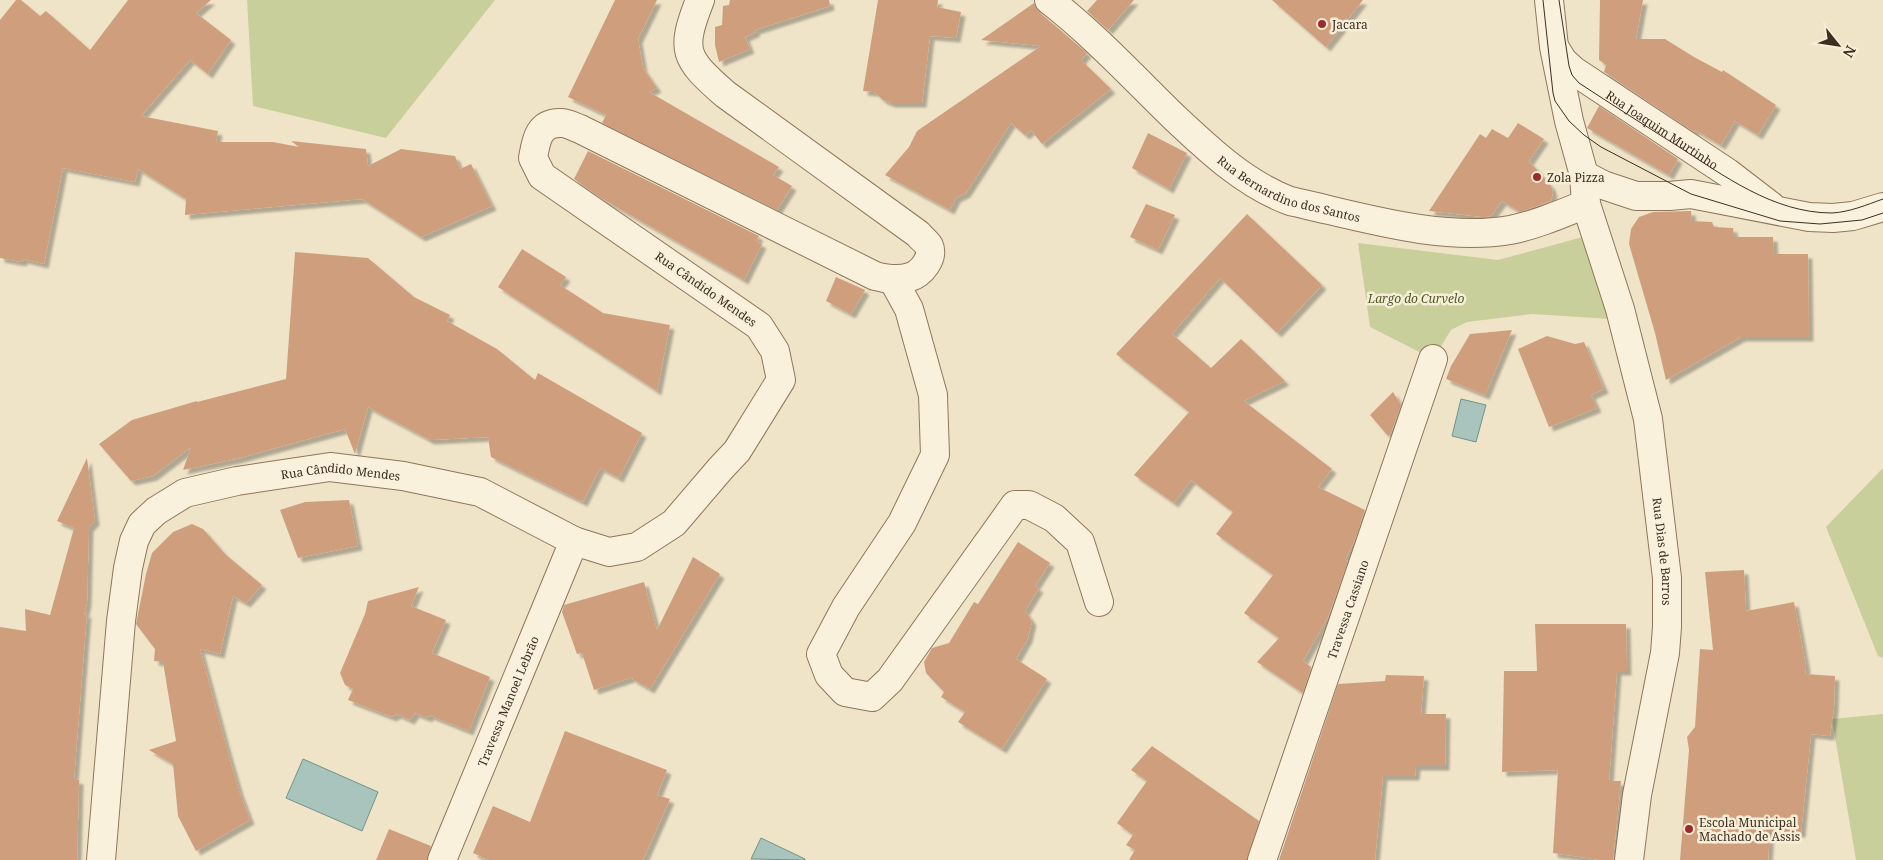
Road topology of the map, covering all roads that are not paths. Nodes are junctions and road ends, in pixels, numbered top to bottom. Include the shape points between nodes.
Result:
1 (700, 0) edge
2 (1049, 0) edge
3 (1549, 0) edge
4 (1554, 47) junction
5 (1584, 175) junction
6 (1586, 204) junction
7 (1883, 207) edge
8 (1776, 210) junction
9 (892, 280) junction
10 (1433, 359) dead end
11 (574, 541) junction
12 (1099, 602) dead end
13 (101, 860) edge
14 (442, 860) edge
15 (1262, 860) edge
16 (1629, 860) edge

1 - 9 street via 687,40 691,58 706,77 918,234 929,246 930,257 924,267 912,277
2 - 6 street, Rua Bernardino dos Santos via 1084,28 1203,145 1247,180 1290,201 1440,232 1476,233 1537,223
3 - 4 street, Rua Dias de Barros
4 - 5 street, Rua Dias de Barros
4 - 8 street, Rua Joaquim Murtinho via 1574,71 1728,173
5 - 6 street, Rua Dias de Barros
5 - 8 street, Rua Joaquim Murtinho via 1636,196 1691,194
6 - 16 street, Rua Dias de Barros via 1620,309 1648,419 1667,578 1665,653 1637,796
7 - 8 street, Rua Joaquim Murtinho via 1833,218
9 - 11 street, Rua Cândido Mendes via 875,276 580,129 560,122 546,126 539,132 533,158 542,176 759,326 775,350 781,380 737,451 674,523 637,547 609,552
9 - 12 street via 909,309 933,395 936,456 902,523 846,607 821,654 829,675 845,692 872,697 890,680 1015,505 1029,505 1054,518 1080,542
10 - 15 street, Travessa Cassiano
11 - 13 street, Rua Cândido Mendes via 480,492 403,476 330,467 237,481 185,493 156,511 142,524 128,568
11 - 14 street, Travessa Manoel Lebrão

